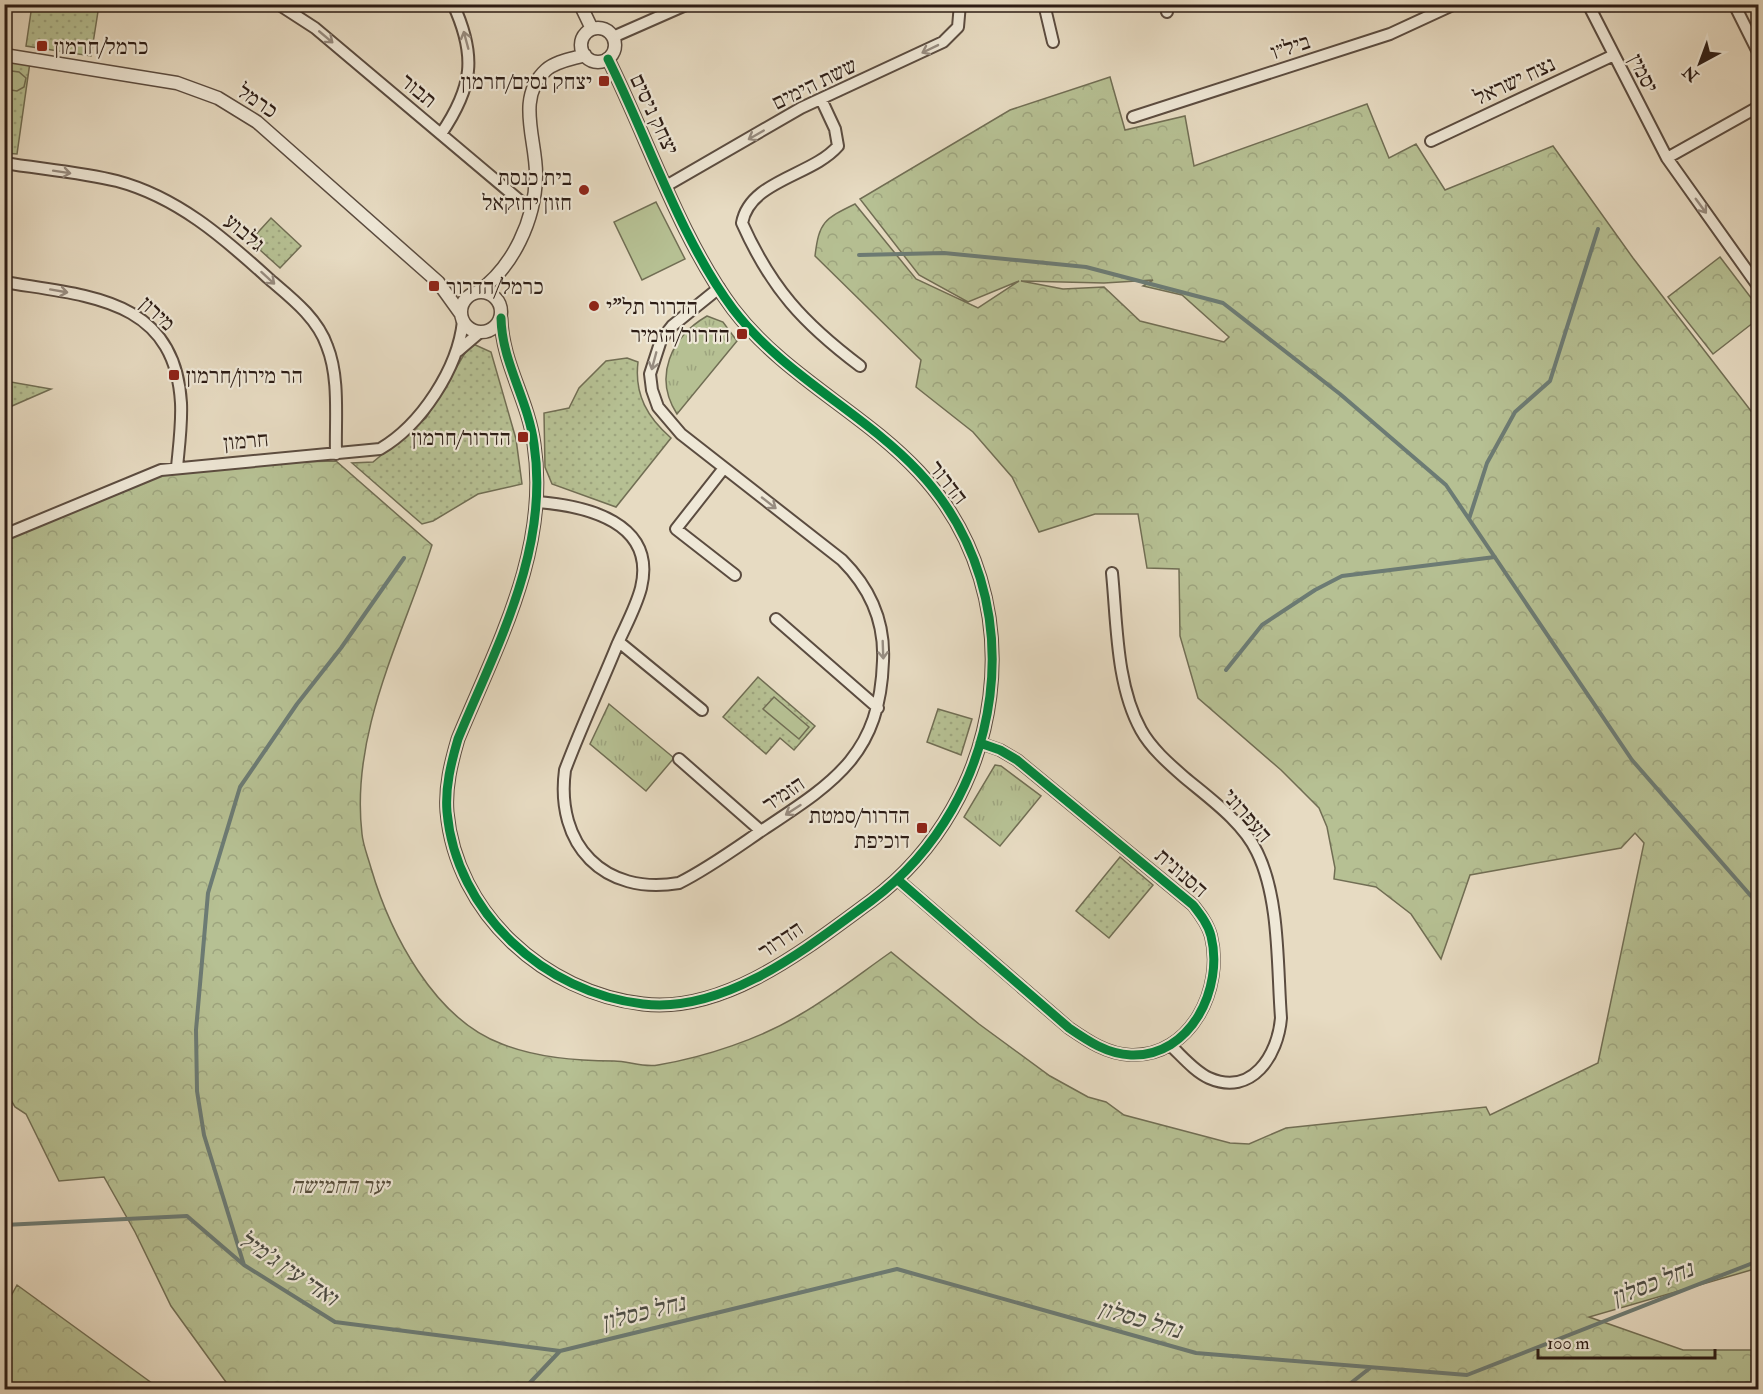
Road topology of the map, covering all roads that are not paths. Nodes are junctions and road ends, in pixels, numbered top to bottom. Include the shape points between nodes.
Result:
1 (278, 4) edge
2 (453, 4) edge
3 (580, 4) edge
4 (688, 4) edge
5 (960, 4) edge
6 (1044, 4) edge
7 (1455, 4) edge
8 (1588, 4) edge
9 (1734, 4) edge
10 (592, 29) junction
11 (613, 37) junction
12 (1053, 42) dead end
13 (1758, 52) edge
14 (4, 55) edge
15 (585, 55) junction
16 (1614, 55) junction
17 (608, 59) junction
18 (821, 99) junction
19 (1758, 107) edge
20 (1133, 117) dead end
21 (441, 134) junction
22 (1431, 141) dead end
23 (1667, 158) junction
24 (4, 163) edge
25 (666, 186) junction
26 (531, 210) junction
27 (503, 269) junction
28 (4, 282) edge
29 (438, 282) junction
30 (1758, 286) edge
31 (719, 288) junction
32 (476, 292) junction
33 (500, 305) junction
34 (462, 317) junction
35 (501, 318) junction
36 (481, 332) junction
37 (503, 348) junction
38 (456, 353) junction
39 (860, 366) dead end
40 (336, 454) junction
41 (177, 467) junction
42 (724, 468) junction
43 (538, 502) junction
44 (4, 535) edge
45 (1112, 573) dead end
46 (735, 575) dead end
47 (776, 618) dead end
48 (619, 642) junction
49 (878, 708) junction
50 (702, 710) dead end
51 (980, 743) junction
52 (679, 759) dead end
53 (761, 831) junction
54 (898, 880) junction
55 (1170, 1045) junction

1 -> 21 street, תבור via 315,28
21 -> 2 street via 461,102 469,70 465,34
3 - 10 street
4 - 11 street
5 -> 18 street, ששת הימים via 958,27 943,42
6 - 12 street
7 - 20 street, ביל״ו via 1390,34
8 - 16 street, יסמין
9 - 13 street
10 - 11 street via 604,29
10 - 15 street via 582,40
11 - 17 street via 615,46
14 - 29 street, כרמל via 177,83 238,108
15 - 17 street via 595,62
15 - 26 street via 552,67 533,87 529,107 536,176
16 - 22 street, נצח ישראל
16 - 23 street, יסמין
17 - 25 street, יצחק ניסים
18 -> 25 street, ששת הימים
18 - 39 street via 838,146 753,201 746,208 742,223 768,276 787,301 828,342
19 - 23 street
21 - 26 street, תבור
23 -> 30 street, יסמין
24 -> 40 street, גלבוע via 116,181 142,189 173,203 228,241 302,308 328,346 333,370
25 - 31 street, הדרור
26 - 27 street
27 - 32 street
27 - 33 street
28 -> 41 street, מירון via 101,298 142,318 169,351 180,387
29 - 32 street, כרמל via 455,292
29 - 34 street, כרמל
31 -> 42 street, הזמיר via 672,326 661,340 650,374 655,399 668,421
31 - 51 street, הדרור via 778,357 917,471 955,521 979,576 991,634 991,700
32 - 33 street via 493,295
32 - 34 street via 462,303
33 - 35 street
34 - 36 street via 467,327
34 - 38 street, חרמון
35 - 36 street via 494,328
35 - 37 street, הדרור
36 - 37 street
36 - 38 street, חרמון
37 - 43 street, הדרור via 531,424
38 - 40 street, חרמון via 422,414 399,437 380,448
40 - 41 street, חרמון
41 - 44 street, חרמון via 161,470
42 - 46 street via 676,529
42 -> 49 street, הזמיר via 860,578 878,614 882,634 883,679
43 - 48 street, הזמיר via 590,509 606,516 632,538 641,555 641,588
43 - 54 street, הדרור via 532,546 516,600 458,739 447,783 447,811 459,864 483,909 503,934 558,977 586,990 625,1002 681,1004 738,988 774,968
45 - 55 street, העפרוני via 1126,687 1141,730 1167,762 1227,814 1244,835 1256,850 1271,892 1281,1018 1279,1039 1271,1058 1242,1082 1225,1083 1208,1077
47 - 49 street
48 - 50 street
48 - 53 street, הזמיר via 566,770 562,791 571,832 583,852 615,879 660,887 680,884
49 -> 53 street, הזמיר via 858,753 842,772 820,792
51 - 54 street, הדרור via 939,832
51 - 55 street, הסנונית via 1017,760 1203,917 1215,954 1210,991 1196,1021
52 - 53 street
54 - 55 street, הסנונית via 1069,1028 1095,1045 1132,1055 1152,1053

